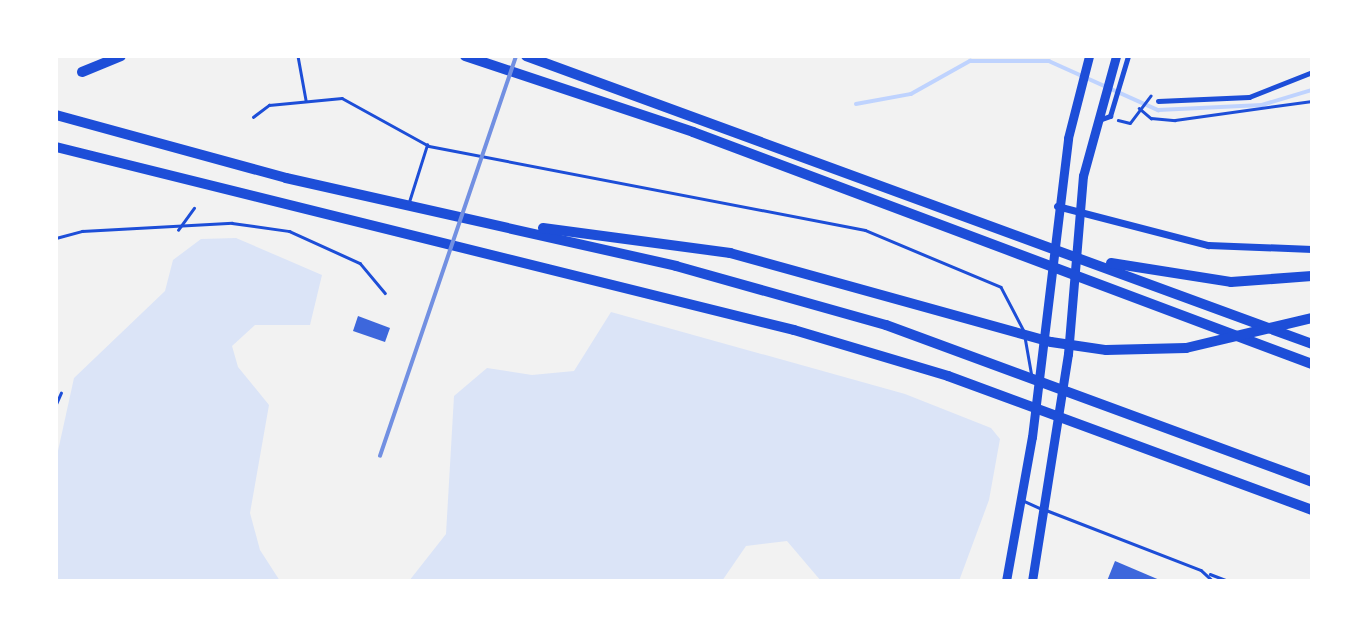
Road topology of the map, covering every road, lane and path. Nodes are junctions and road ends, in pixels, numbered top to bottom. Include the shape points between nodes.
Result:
1 (121, 56) edge
2 (298, 56) edge
3 (526, 56) edge
4 (1089, 56) edge
5 (1116, 56) edge
6 (1128, 56) edge
7 (466, 57) edge
8 (82, 72) dead end
9 (1312, 72) edge
10 (1147, 98) dead end
11 (306, 100) junction
12 (1158, 100) dead end
13 (1312, 101) edge
14 (1140, 107) junction
15 (56, 115) edge
16 (1110, 116) junction
17 (253, 117) dead end
18 (1096, 118) junction
19 (427, 145) junction
20 (56, 147) edge
21 (408, 205) junction
22 (1057, 206) junction
23 (194, 208) dead end
24 (1080, 209) junction
25 (483, 220) junction
26 (178, 230) junction
27 (56, 238) edge
28 (1312, 249) edge
29 (1080, 256) junction
30 (1312, 276) edge
31 (385, 293) dead end
32 (1312, 318) edge
33 (1312, 344) edge
34 (1312, 364) edge
35 (61, 393) dead end
36 (1036, 399) junction
37 (56, 404) edge
38 (1312, 482) edge
39 (1020, 500) junction
40 (1044, 509) junction
41 (1312, 510) edge
42 (1207, 573) junction
43 (1006, 581) edge
44 (1032, 581) edge
45 (1213, 581) edge
46 (1228, 581) edge

1 - 8 highway
2 - 11 lane
3 - 29 highway
4 - 22 main road via 1073,111
5 - 18 main road
6 - 16 street
7 - 34 highway via 609,104
9 - 12 street via 1249,97
10 - 14 path
11 - 17 lane via 269,105
11 - 19 lane via 357,102
13 - 14 path via 1175,120 1151,118
14 - 16 path via 1130,123
15 - 21 highway via 171,149
16 - 18 street
18 - 24 main road
19 - 21 lane
19 - 36 lane via 875,233 1009,294 1023,324
20 - 41 highway via 663,293 1009,398
21 - 25 highway
22 - 24 street
22 - 36 main road
23 - 26 lane
24 - 28 street via 1209,245
24 - 40 main road via 1068,354
25 - 32 highway via 730,253 1051,342 1135,352 1186,348
25 - 38 highway via 766,290 1015,369
26 - 27 lane via 82,231
26 - 31 lane via 232,223 289,231 360,262
29 - 30 highway via 1185,277 1251,282
29 - 33 highway
35 - 37 lane
36 - 39 main road
39 - 40 lane
39 - 43 main road
40 - 42 lane
40 - 44 main road
42 - 45 lane
42 - 46 lane

